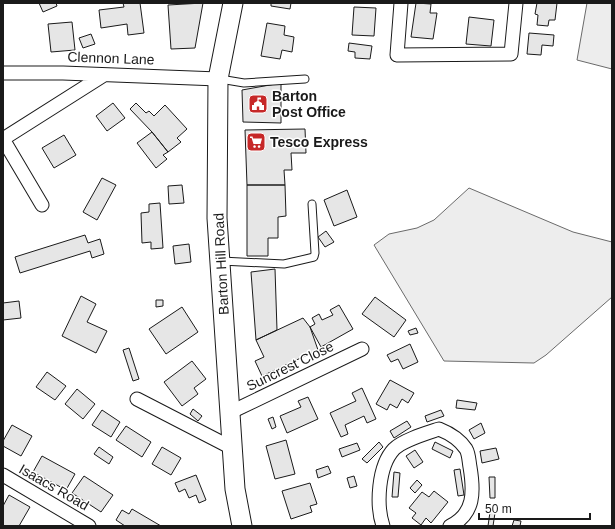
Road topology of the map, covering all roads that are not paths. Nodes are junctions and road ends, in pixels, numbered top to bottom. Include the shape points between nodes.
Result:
1 (233, 3) edge
2 (402, 3) edge
3 (516, 3) edge
4 (3, 73) edge
5 (104, 75) junction
6 (218, 79) junction
7 (305, 79) dead end
8 (3, 139) edge
9 (312, 204) dead end
10 (42, 206) dead end
11 (220, 261) junction
12 (362, 349) dead end
13 (137, 399) dead end
14 (231, 412) junction
15 (232, 448) junction
16 (3, 476) edge
17 (89, 526) edge
18 (242, 526) edge
19 (383, 526) edge
20 (450, 526) edge

1 - 6 street, Barton Hill Road
2 - 3 street via 397,55 511,54
4 - 5 street, Clennon Lane
5 - 6 street, Clennon Lane
5 - 8 street
6 - 7 lane via 244,83
6 - 11 street, Barton Hill Road via 217,210
8 - 10 street
9 - 11 lane via 316,253 314,257 284,264
11 - 14 street, Barton Hill Road
12 - 14 street, Suncrest Close
13 - 15 street
14 - 15 street, Barton Hill Road
15 - 18 street, Barton Hill Road via 235,489
16 - 17 street, Isaacs Road
19 - 20 street via 379,492 382,468 395,449 439,429 449,433 466,450 474,487 469,507 460,521

